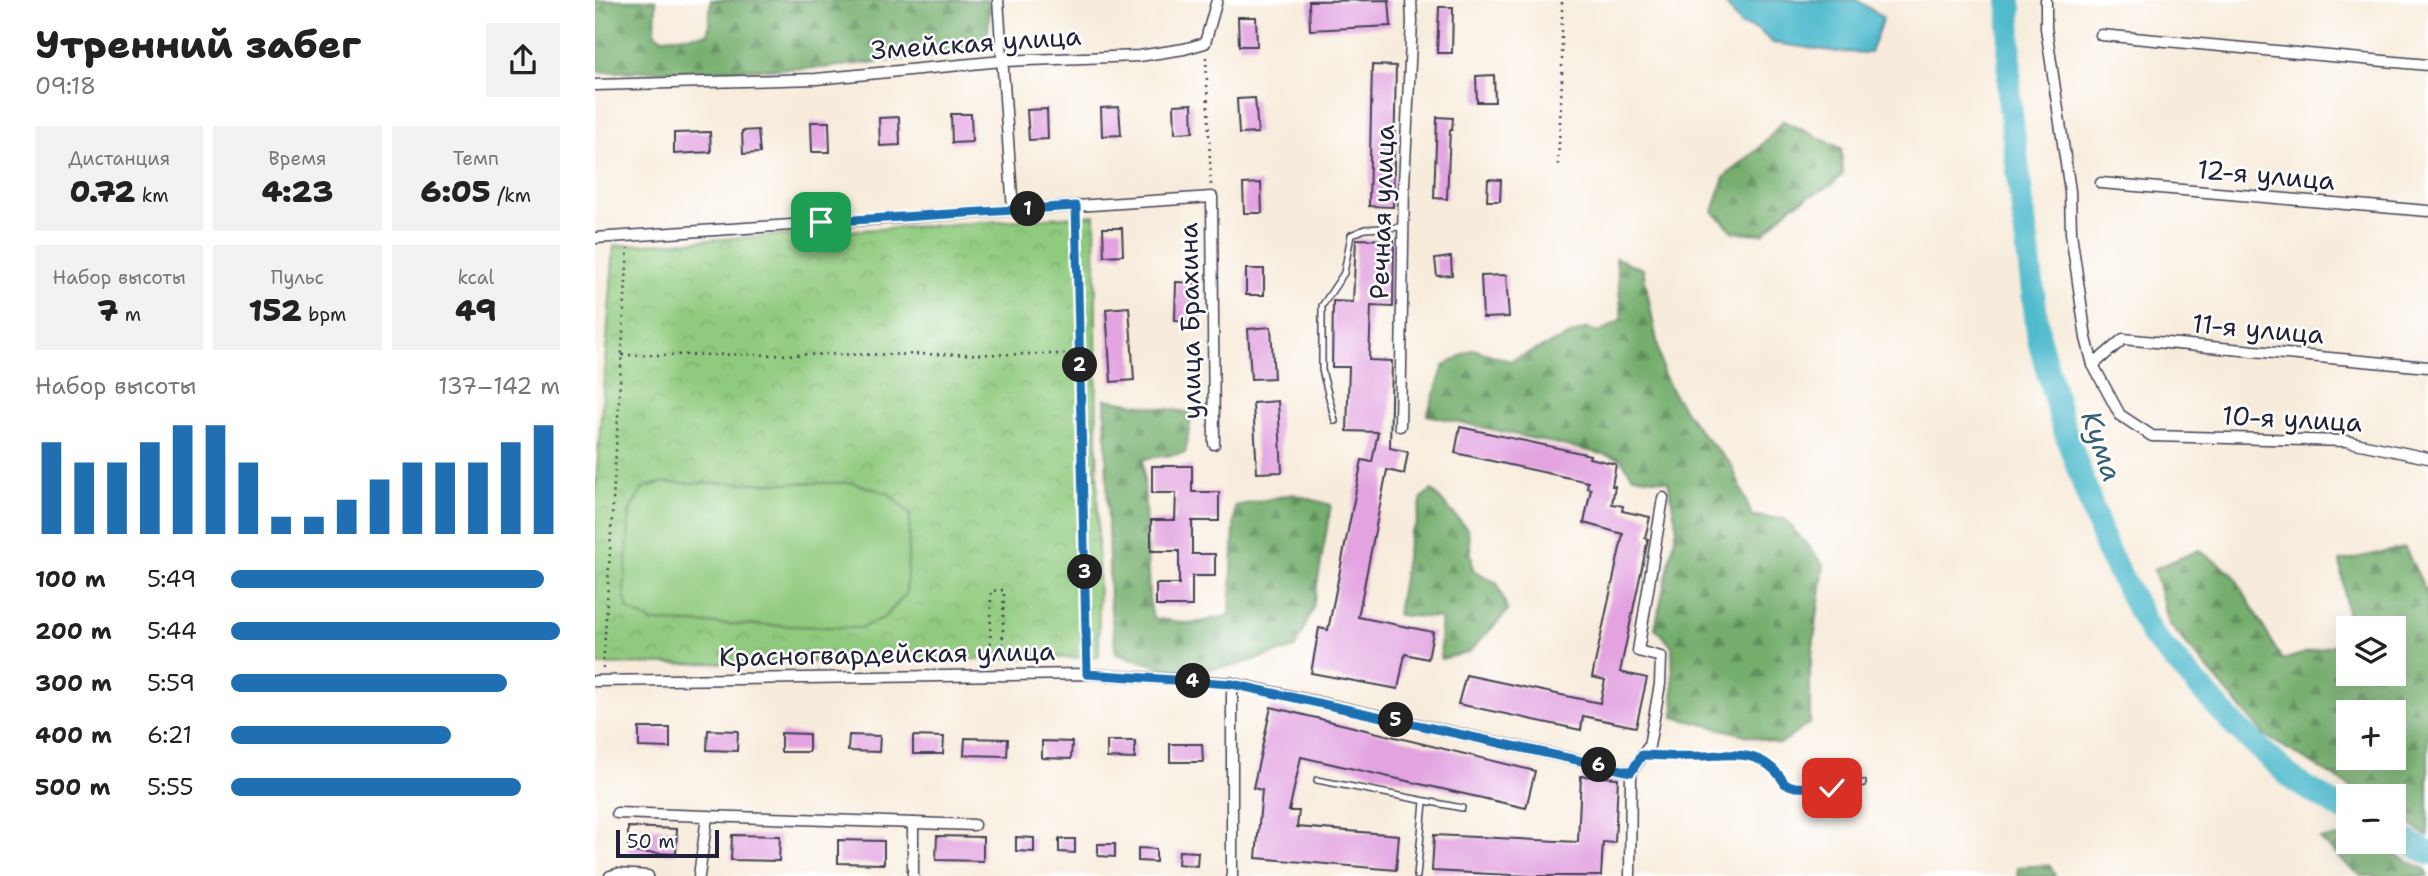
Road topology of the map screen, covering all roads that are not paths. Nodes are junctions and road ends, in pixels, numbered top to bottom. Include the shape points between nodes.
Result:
1 (998, 0) edge
2 (1217, 0) edge
3 (1411, 0) edge
4 (2046, 0) edge
5 (2101, 36) dead end
6 (1002, 61) junction
7 (2428, 65) edge
8 (595, 85) edge
9 (2101, 183) dead end
10 (1013, 210) junction
11 (2428, 211) edge
12 (1403, 227) junction
13 (595, 238) edge
14 (2094, 365) junction
15 (2428, 367) edge
16 (1335, 421) dead end
17 (1400, 426) dead end
18 (1215, 444) dead end
19 (2428, 458) edge
20 (1663, 498) dead end
21 (599, 681) edge
22 (1232, 684) junction
23 (1642, 755) junction
24 (1631, 772) junction
25 (1317, 780) dead end
26 (1863, 783) dead end
27 (1424, 802) junction
28 (1462, 808) dead end
29 (617, 813) dead end
30 (707, 817) junction
31 (913, 823) junction
32 (974, 825) dead end
33 (610, 876) edge
34 (648, 876) edge
35 (699, 876) edge
36 (913, 876) edge
37 (1232, 876) edge
38 (1417, 876) edge
39 (1630, 876) edge

1 - 6 street
2 - 6 street, Змейская улица via 1205,43 1184,49 1139,56
3 - 12 street, Речная улица
4 - 14 street via 2071,233
5 - 7 street
6 - 8 street, Змейская улица via 816,79
6 - 10 street
9 - 11 street, 12-я улица
10 - 13 street
10 - 18 street, улица Брахина via 1212,197
12 - 16 lane via 1365,229 1350,235 1344,272 1322,306 1322,370
12 - 17 street, Речная улица
14 - 15 street, 11-я улица via 2123,339
14 - 19 street, 10-я улица via 2120,415 2152,436 2346,441
20 - 23 street via 1638,651 1661,657 1649,746
21 - 22 street, Красногвардейская улица via 1087,674
22 - 24 street, Красногвардейская улица
22 - 37 street
23 - 24 street
23 - 26 lane via 1735,753 1762,761 1785,784 1795,787
24 - 39 street
25 - 27 lane
27 - 28 lane
27 - 38 lane
29 - 30 street
30 - 31 street
30 - 35 street
31 - 32 street
31 - 36 street
33 - 34 street

